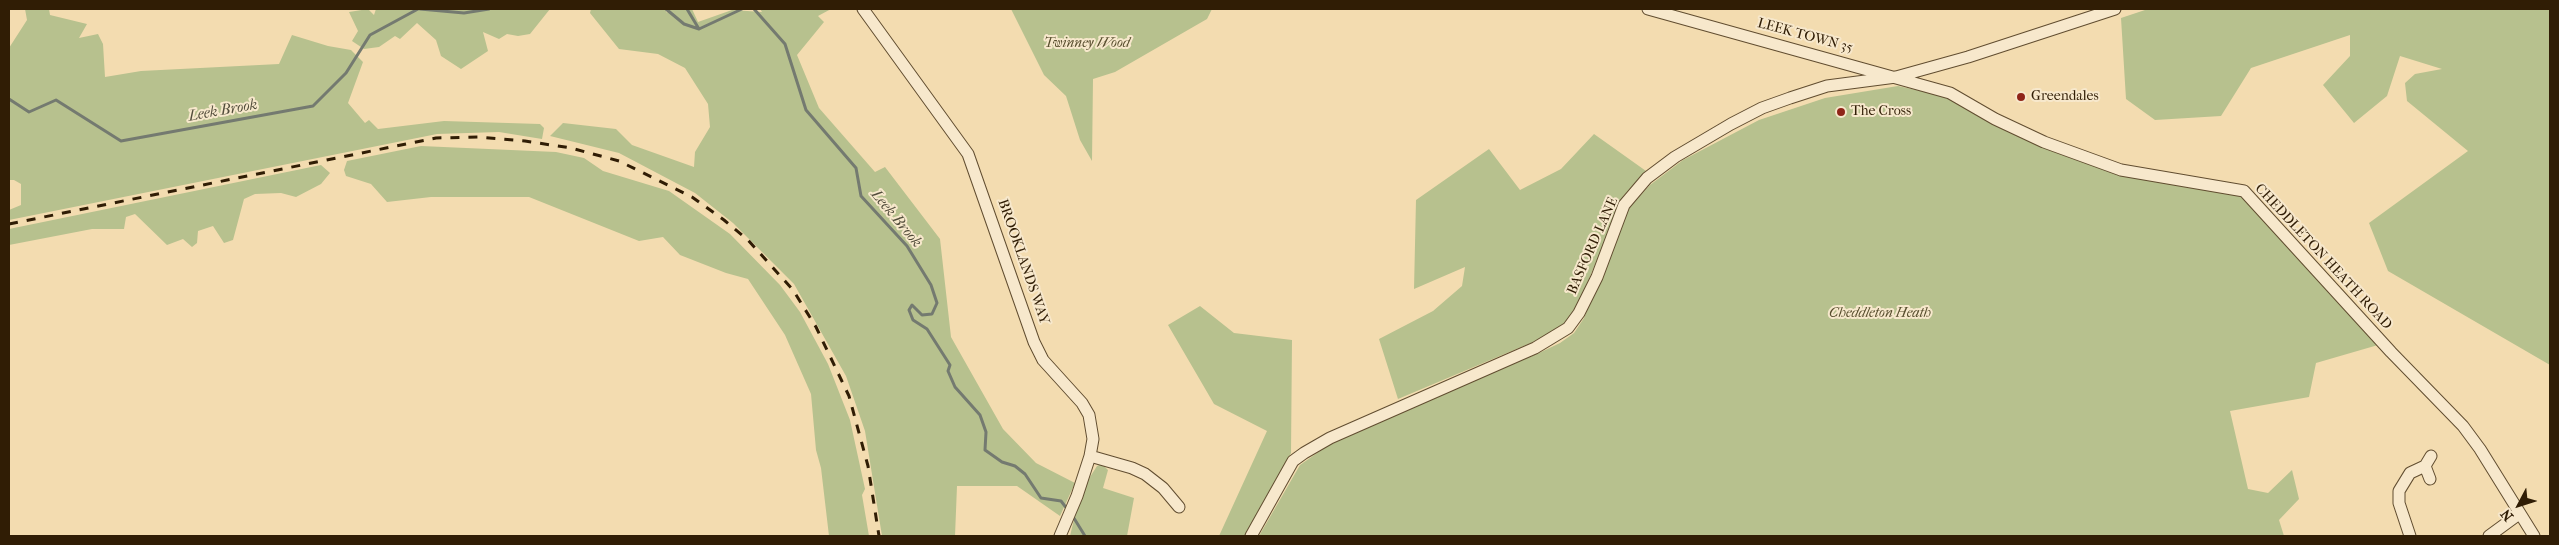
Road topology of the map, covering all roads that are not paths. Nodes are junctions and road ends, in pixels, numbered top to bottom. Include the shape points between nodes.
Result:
1 (863, 9) edge
2 (1648, 9) edge
3 (2115, 9) edge
4 (1896, 77) junction
5 (1090, 456) junction
6 (2430, 479) dead end
7 (1179, 507) dead end
8 (2519, 514) junction
9 (1060, 536) edge
10 (1251, 536) edge
11 (2410, 536) edge
12 (2490, 536) edge
13 (2534, 536) edge

1 - 5 street, BROOKLANDS WAY via 968,154 1034,342 1043,360 1089,415
2 - 4 street, LEEK TOWN 35
3 - 4 street, BASFORD LANE
4 - 8 street, CHEDDLETON HEATH ROAD via 1950,93 2044,142 2121,170 2244,191 2463,426
4 - 10 street, BASFORD LANE via 1827,86 1790,98 1746,116 1676,157 1647,178 1624,205 1597,276 1568,328 1536,348 1330,438 1304,453 1293,461
5 - 7 street via 1145,474
5 - 9 street, BROOKLANDS WAY
6 - 11 street via 2428,461 2410,472 2399,491 2399,503
8 - 12 street
8 - 13 street, CHEDDLETON HEATH ROAD

